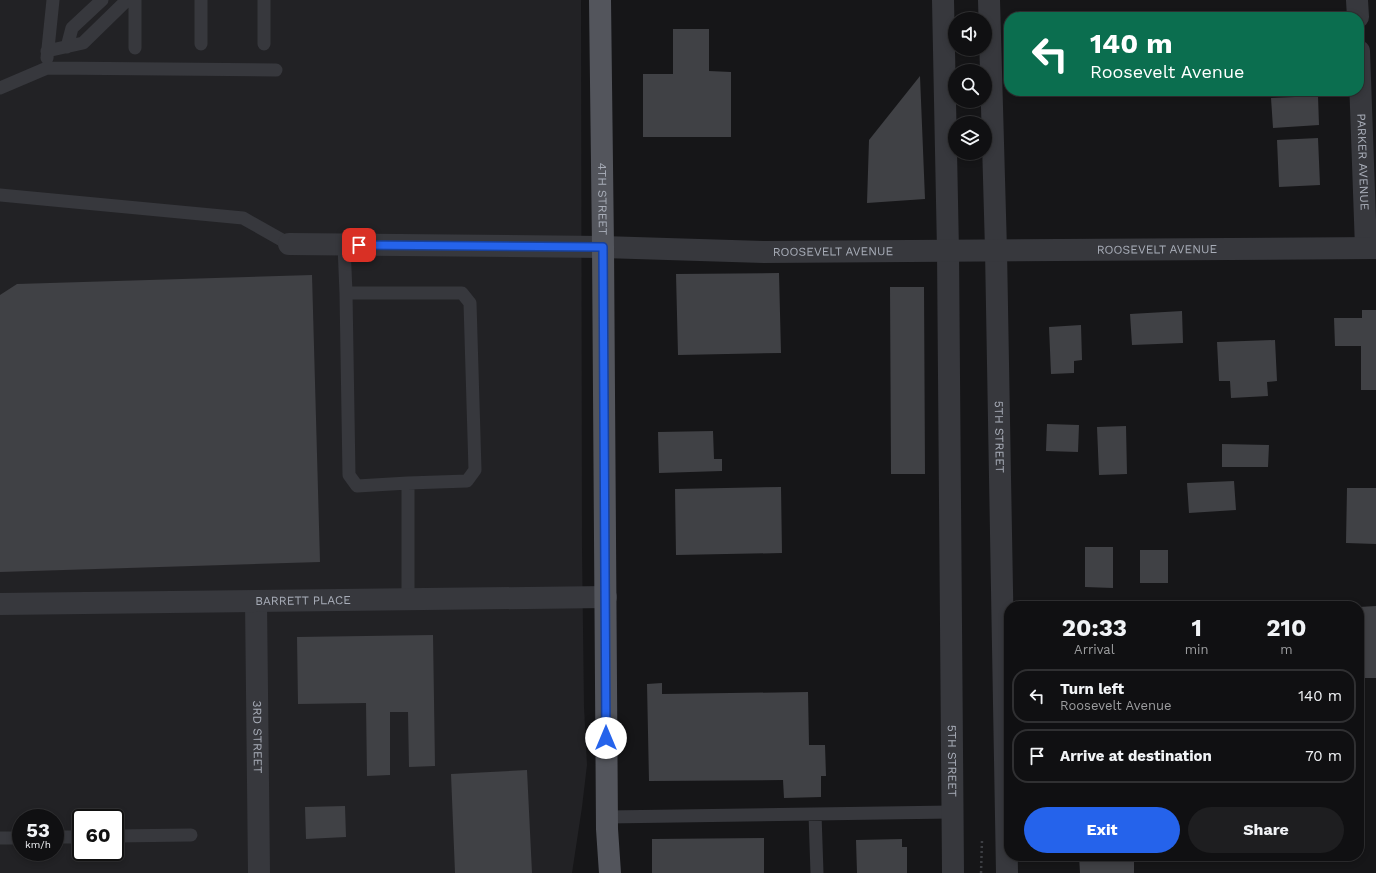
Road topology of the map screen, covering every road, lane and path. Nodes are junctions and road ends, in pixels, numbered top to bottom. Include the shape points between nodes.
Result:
1 (53, 0) edge
2 (102, 0) edge
3 (127, 0) edge
4 (135, 0) edge
5 (201, 0) edge
6 (264, 0) edge
7 (600, 0) edge
8 (943, 0) edge
9 (990, 0) edge
10 (1357, 0) edge
11 (1358, 12) edge
12 (200, 44) dead end
13 (264, 44) dead end
14 (67, 47) junction
15 (135, 48) dead end
16 (47, 51) junction
17 (47, 68) junction
18 (276, 70) dead end
19 (0, 88) edge
20 (1362, 96) edge
21 (0, 195) edge
22 (289, 244) joint
23 (344, 245) junction
24 (603, 247) junction
25 (1371, 248) edge
26 (996, 250) junction
27 (948, 251) junction
28 (346, 293) junction
29 (408, 484) junction
30 (606, 597) junction
31 (408, 599) junction
32 (256, 601) junction
33 (0, 604) edge
34 (1004, 703) edge
35 (952, 812) junction
36 (816, 814) junction
37 (607, 823) junction
38 (191, 835) dead end
39 (124, 836) edge
40 (0, 838) edge
41 (12, 838) edge
42 (1007, 861) edge
43 (259, 873) edge
44 (596, 873) edge
45 (610, 873) edge
46 (817, 873) edge
47 (952, 873) edge
48 (1007, 873) edge

1 - 16 lane
2 - 14 lane via 72,28
3 - 14 lane via 83,43
4 - 15 lane
5 - 12 lane
6 - 13 lane
7 - 24 main road, 4TH STREET
8 - 27 street, 5TH STREET
9 - 26 street, 5TH STREET
10 - 11 street
14 - 16 lane
16 - 17 lane
17 - 18 lane
17 - 19 lane
20 - 25 street, PARKER AVENUE
21 - 22 lane via 243,218
22 - 23 street, ROOSEVELT AVENUE
23 - 24 street, ROOSEVELT AVENUE
23 - 28 lane
24 - 27 street, ROOSEVELT AVENUE via 764,252
24 - 30 main road, 4TH STREET
25 - 26 street, ROOSEVELT AVENUE
26 - 27 street, ROOSEVELT AVENUE
26 - 34 street, 5TH STREET
27 - 35 street, 5TH STREET
28 - 29 lane via 350,475 357,486
28 - 29 lane via 462,293 470,303 475,470 467,481
29 - 31 lane
30 - 31 street, BARRETT PLACE
30 - 37 main road, 4TH STREET
31 - 32 street, BARRETT PLACE
32 - 33 street, BARRETT PLACE
32 - 43 street, 3RD STREET
35 - 36 lane
35 - 47 street, 5TH STREET
36 - 37 lane
36 - 46 lane
37 - 44 main road, 4TH STREET
37 - 45 main road, 4TH STREET
38 - 39 lane
40 - 41 lane
42 - 48 street, 5TH STREET

